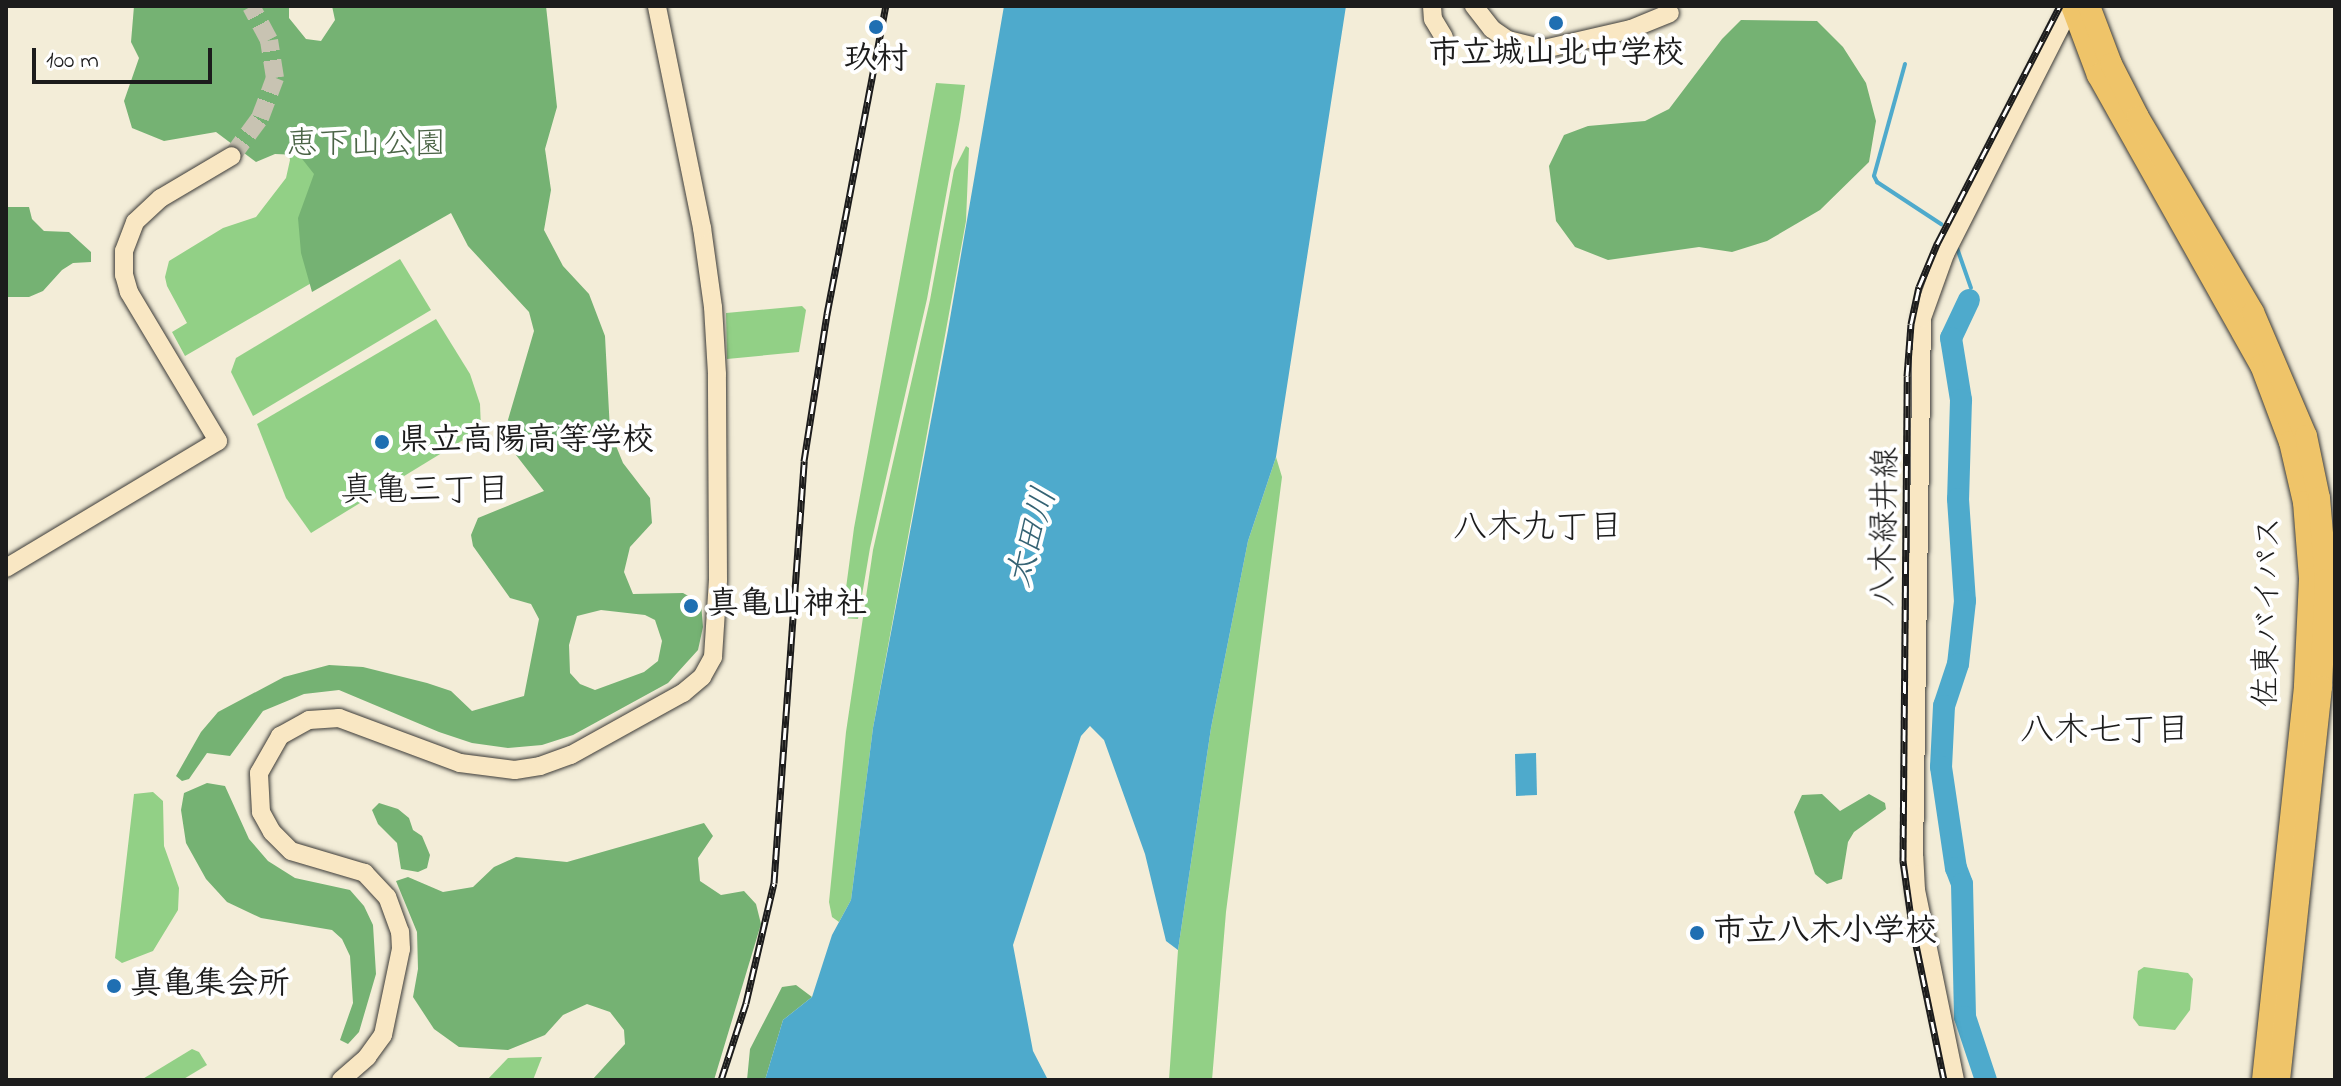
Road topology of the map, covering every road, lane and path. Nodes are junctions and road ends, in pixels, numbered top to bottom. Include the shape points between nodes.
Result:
1 (657, 6) edge
2 (1432, 6) edge
3 (1474, 6) edge
4 (2071, 6) edge
5 (2089, 6) edge
6 (1670, 13) dead end
7 (1444, 37) dead end
8 (2104, 70) junction
9 (232, 156) tunnel mouth
10 (6, 568) edge
11 (341, 1080) edge
12 (1955, 1080) edge
13 (2263, 1080) edge
14 (2279, 1080) edge

1 - 11 street via 713,307 718,509 713,657 702,677 683,693 571,755 540,766 515,770 460,763 339,718 309,720 280,736 264,762 258,790 261,812 272,832 291,851 365,873 387,897 400,932 383,1035
2 - 7 street
3 - 6 street via 1508,40 1544,49 1631,29
4 - 8 highway, 佐東バイパス
4 - 12 street, 八木緑井線 via 1945,254 1922,318 1914,857 1916,890
5 - 8 highway, 佐東バイパス
8 - 13 highway, 佐東バイパス via 2261,365 2290,442 2304,502 2310,579 2305,687
8 - 14 highway, 佐東バイパス via 2138,117 2253,312 2306,436 2319,498 2326,580 2321,687
9 - 10 street via 161,198 135,222 124,251 129,292 218,441

